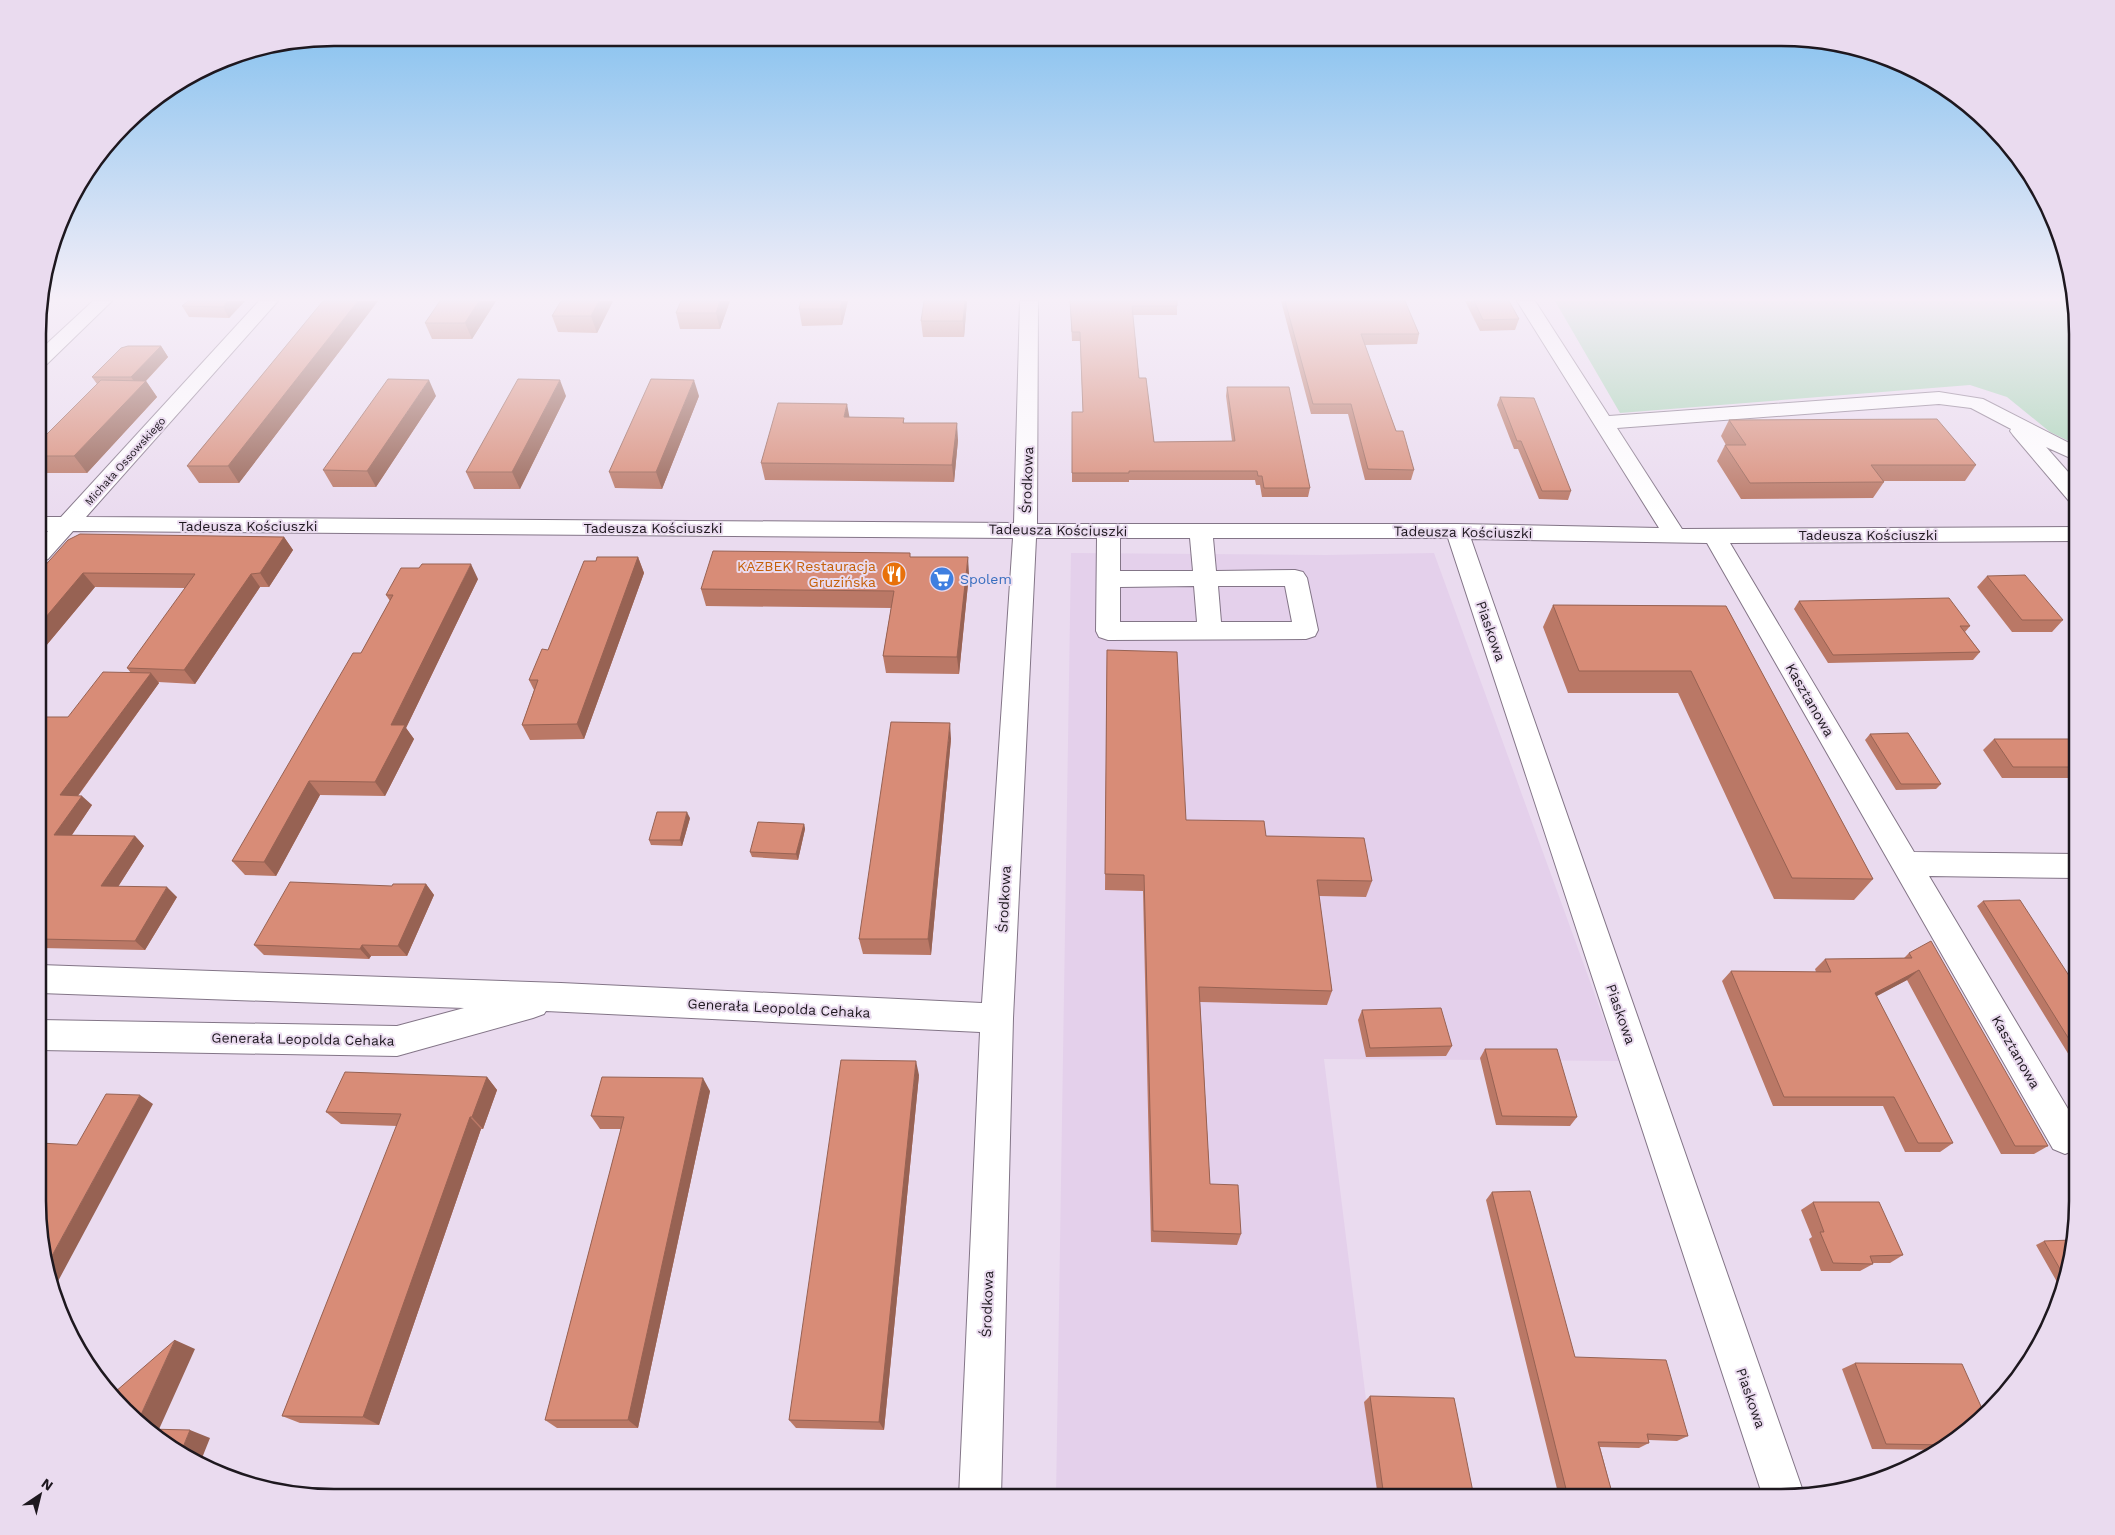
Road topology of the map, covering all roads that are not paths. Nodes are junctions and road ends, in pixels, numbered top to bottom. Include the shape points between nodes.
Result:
1 (204, 373) edge
2 (1030, 373) edge
3 (1571, 373) edge
4 (2010, 419) junction
5 (1602, 423) junction
6 (2069, 451) edge
7 (2069, 487) edge
8 (46, 524) edge
9 (66, 525) junction
10 (1025, 530) junction
11 (1109, 531) junction
12 (1201, 531) junction
13 (1457, 531) junction
14 (2069, 534) edge
15 (1675, 536) junction
16 (1714, 536) junction
17 (46, 547) edge
18 (1206, 578) junction
19 (1109, 579) junction
20 (1210, 631) junction
21 (1906, 864) junction
22 (2069, 866) edge
23 (46, 979) edge
24 (561, 996) junction
25 (997, 1018) junction
26 (46, 1035) edge
27 (2065, 1137) dead end
28 (980, 1489) edge
29 (1781, 1489) edge

1 - 9 street, Michała Ossowskiego
2 - 10 street, Środkowa
3 - 5 street
4 - 5 street via 1976,403 1940,398
4 - 6 street
4 - 7 street
5 - 15 street
8 - 9 street, Tadeusza Kościuszki
9 - 10 street, Tadeusza Kościuszki
9 - 17 street, Michała Ossowskiego
10 - 11 street, Tadeusza Kościuszki
10 - 25 street, Środkowa
11 - 12 street, Tadeusza Kościuszki
11 - 19 street
12 - 13 street, Tadeusza Kościuszki
12 - 18 street
13 - 15 street, Tadeusza Kościuszki
13 - 29 street, Piaskowa
14 - 16 street, Tadeusza Kościuszki
15 - 16 street, Tadeusza Kościuszki
16 - 21 street, Kasztanowa
18 - 19 street
18 - 20 street
18 - 20 street via 1295,578 1306,630
19 - 20 street via 1108,630
21 - 22 street
21 - 27 street, Kasztanowa
23 - 24 street, Generała Leopolda Cehaka
24 - 25 street, Generała Leopolda Cehaka
24 - 26 street, Generała Leopolda Cehaka via 397,1041
25 - 28 street, Środkowa

